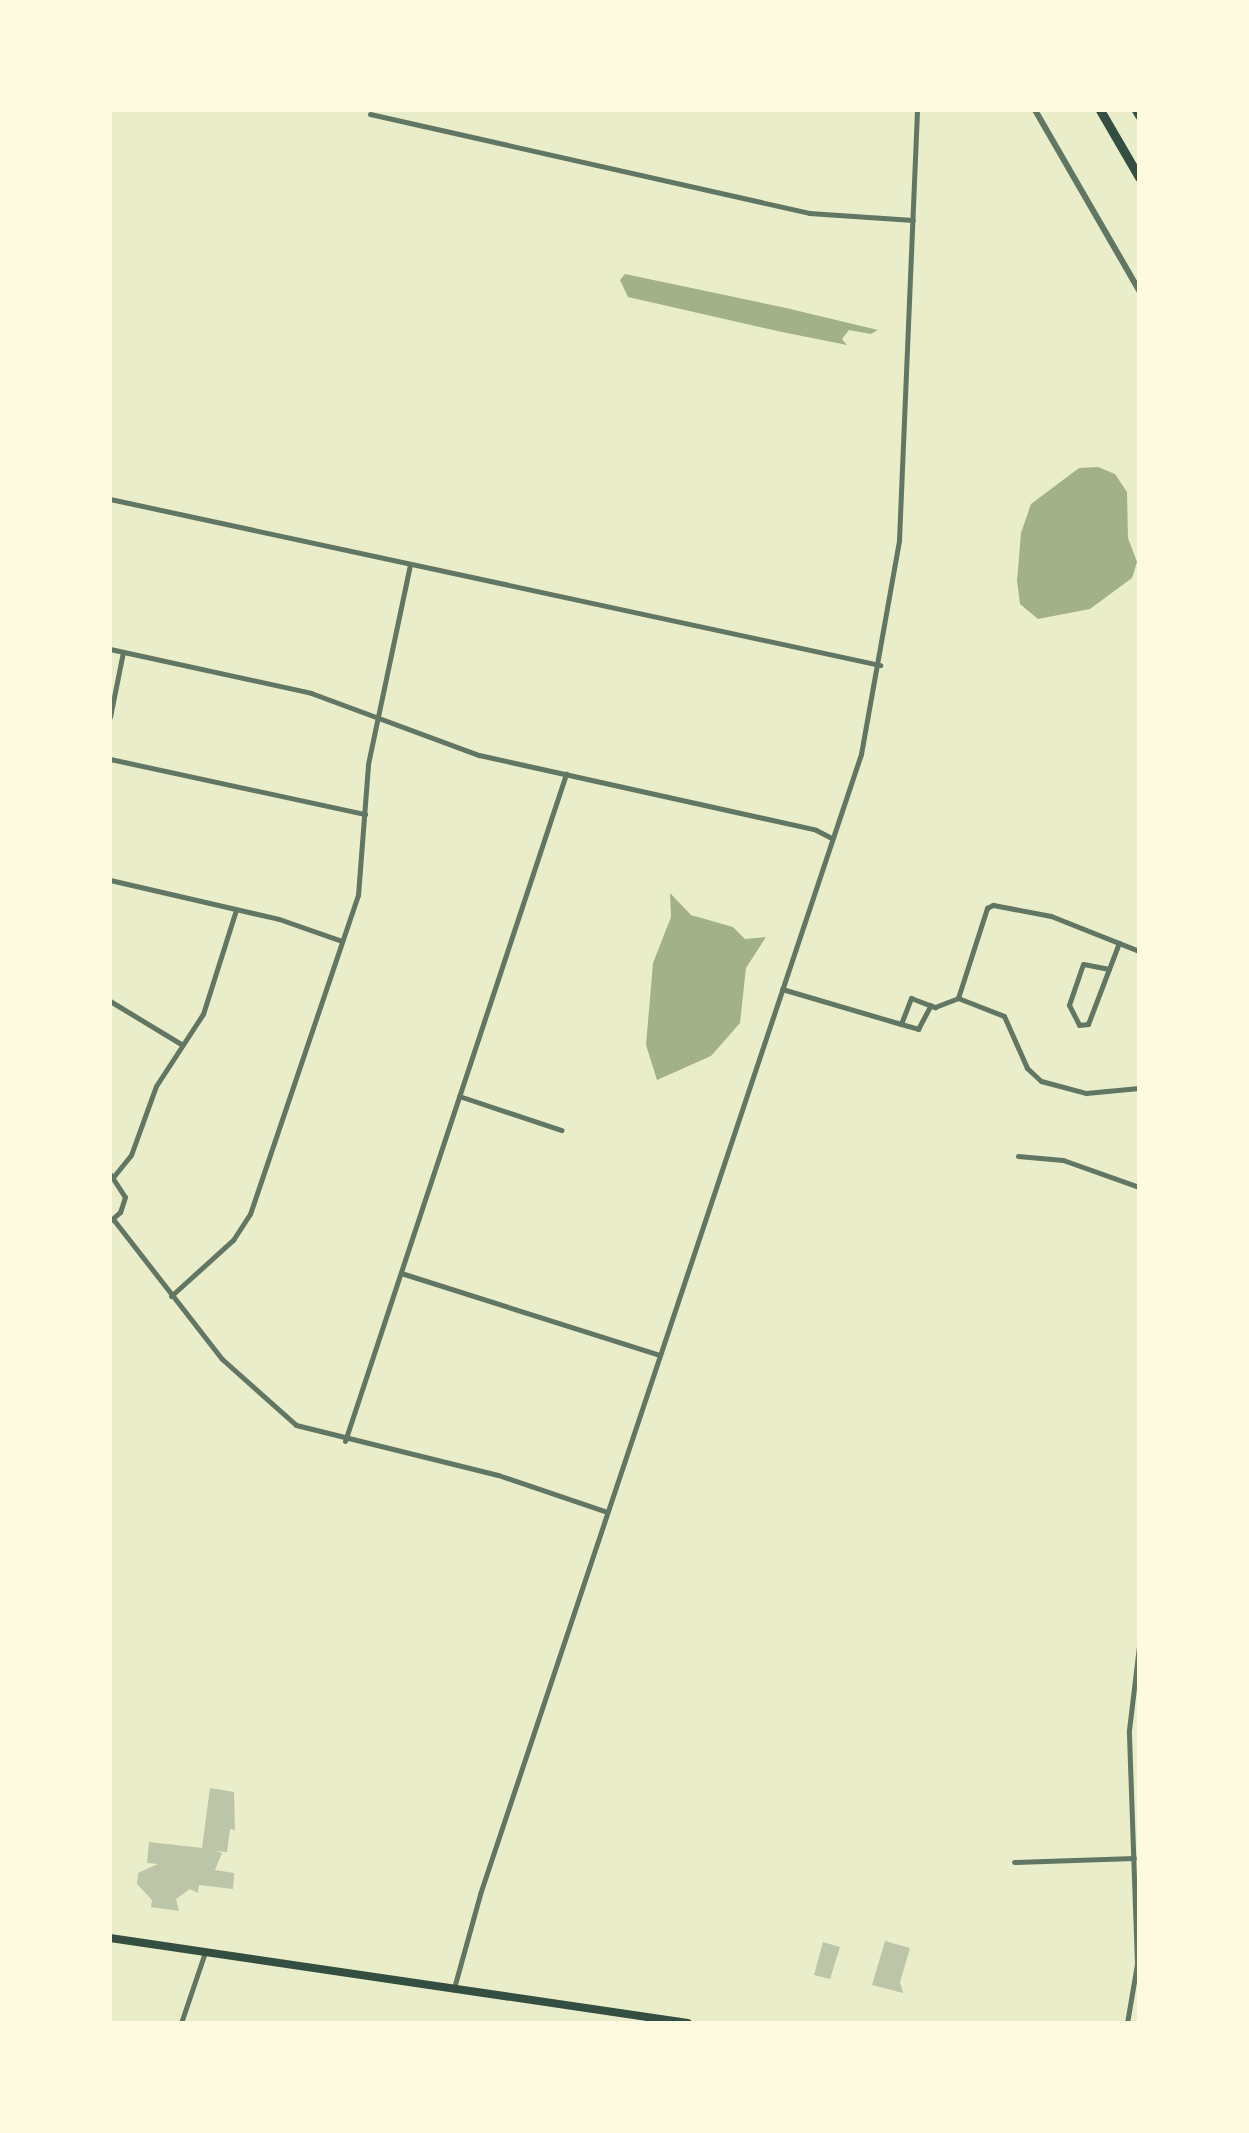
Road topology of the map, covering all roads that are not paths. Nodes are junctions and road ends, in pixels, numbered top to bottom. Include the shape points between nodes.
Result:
1 (917, 110) edge
2 (1035, 110) edge
3 (1100, 110) edge
4 (1136, 110) edge
5 (370, 114) dead end
6 (1139, 115) edge
7 (1139, 177) edge
8 (913, 220) junction
9 (1139, 290) edge
10 (110, 499) edge
11 (410, 565) junction
12 (110, 649) edge
13 (123, 652) junction
14 (880, 665) junction
15 (110, 717) edge
16 (377, 719) junction
17 (110, 759) edge
18 (566, 774) junction
19 (365, 814) junction
20 (832, 838) junction
21 (110, 880) edge
22 (236, 910) junction
23 (342, 941) junction
24 (1119, 943) junction
25 (1139, 951) edge
26 (1109, 969) junction
27 (782, 989) junction
28 (958, 998) junction
29 (110, 1001) edge
30 (931, 1005) junction
31 (901, 1024) junction
32 (181, 1044) junction
33 (1139, 1088) edge
34 (459, 1096) junction
35 (561, 1130) dead end
36 (1018, 1156) dead end
37 (112, 1175) edge
38 (1139, 1187) edge
39 (112, 1220) edge
40 (401, 1273) junction
41 (171, 1296) junction
42 (659, 1355) junction
43 (345, 1441) junction
44 (607, 1512) junction
45 (1139, 1646) edge
46 (1134, 1858) junction
47 (1014, 1862) dead end
48 (110, 1938) edge
49 (205, 1952) junction
50 (454, 1988) junction
51 (181, 2023) edge
52 (688, 2023) edge
53 (1127, 2023) edge

1 - 8 street
2 - 9 street
3 - 7 highway
4 - 6 highway
5 - 8 street via 809,213
8 - 14 street via 899,540
10 - 11 street
11 - 14 street
11 - 16 street
12 - 13 street
13 - 15 street
13 - 16 street via 311,693
14 - 20 street via 861,754
16 - 18 street via 446,747
16 - 19 street
17 - 19 street
18 - 20 street
18 - 34 street
19 - 23 street via 363,868
20 - 27 street
21 - 22 street
22 - 23 street
22 - 32 street via 208,1003
23 - 41 street via 250,1214 233,1240
24 - 25 street
24 - 26 street
24 - 28 street via 1051,916 993,905 987,908
26 - 26 street via 1088,1024 1079,1025 1069,1005 1083,964
27 - 31 street
27 - 42 street
28 - 30 street
28 - 33 street via 1004,1016 1027,1068 1041,1081 1086,1093
29 - 32 street
30 - 31 street via 918,1029
30 - 31 street via 911,998
32 - 37 street via 156,1086 138,1138
34 - 35 street
34 - 40 street
36 - 38 street via 1063,1160
37 - 39 street via 125,1197
39 - 41 street
40 - 42 street
40 - 43 street
41 - 43 street via 265,1402 296,1425
42 - 44 street
43 - 44 street via 443,1460
44 - 50 street
45 - 46 street via 1129,1730
46 - 47 street
46 - 53 street via 1137,1964
48 - 49 main road
49 - 50 main road
49 - 51 street
50 - 52 main road

